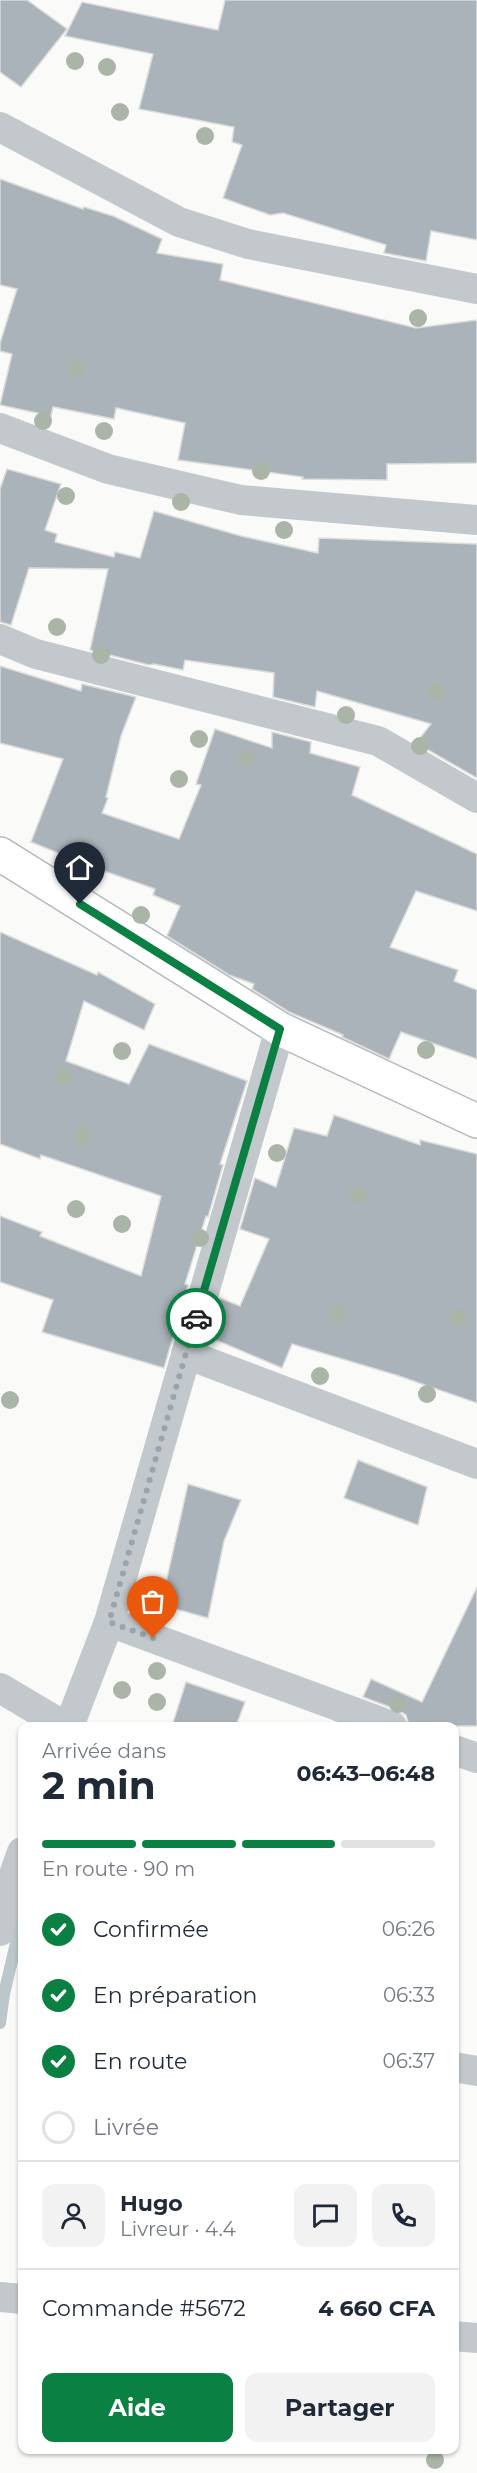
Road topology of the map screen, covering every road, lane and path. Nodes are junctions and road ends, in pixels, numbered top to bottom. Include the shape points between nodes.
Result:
1 (0, 128) edge
2 (477, 289) edge
3 (0, 428) edge
4 (477, 520) edge
5 (0, 639) edge
6 (477, 798) edge
7 (0, 854) edge
8 (280, 1029) junction
9 (477, 1121) edge
10 (186, 1354) junction
11 (477, 1464) edge
12 (109, 1622) junction
13 (0, 1688) edge
14 (57, 1722) edge
15 (71, 1722) edge
16 (381, 1722) edge
17 (459, 1752) edge
18 (477, 1758) edge
19 (18, 1865) edge
20 (11, 1888) edge
21 (0, 1931) edge
22 (459, 2068) edge
23 (477, 2071) edge
24 (0, 2297) edge
25 (18, 2299) edge
26 (459, 2336) edge
27 (477, 2338) edge

1 - 2 street via 179,222 249,244
3 - 4 street via 108,469 241,500
5 - 6 street via 36,654 378,741
7 - 8 main road
8 - 9 main road
8 - 10 street
10 - 11 street
10 - 12 street
12 - 15 street
12 - 16 street
13 - 14 street
17 - 18 street
19 - 20 street
20 - 21 street
22 - 23 street
24 - 25 street
26 - 27 street

